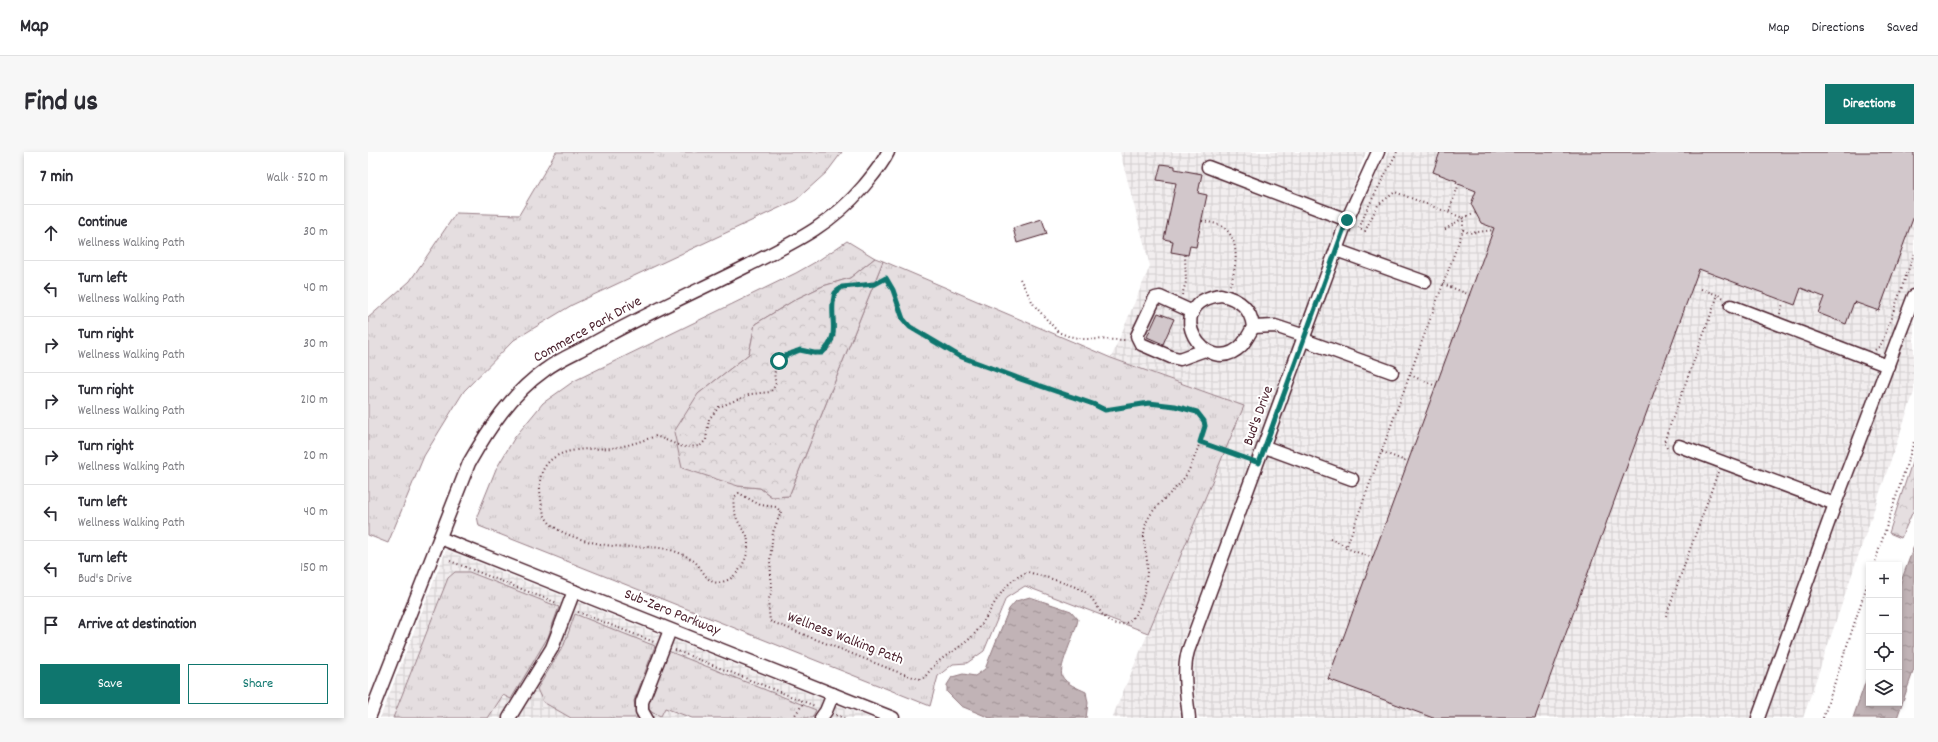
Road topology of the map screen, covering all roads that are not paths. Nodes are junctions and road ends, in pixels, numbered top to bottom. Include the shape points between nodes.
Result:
1 (888, 152) edge
2 (1378, 152) edge
3 (1208, 167) dead end
4 (1347, 220) junction
5 (1336, 250) junction
6 (1425, 282) dead end
7 (1914, 296) edge
8 (1731, 303) road end
9 (1193, 312) junction
10 (1253, 327) junction
11 (1304, 338) junction
12 (1205, 350) junction
13 (1888, 366) junction
14 (1392, 372) dead end
15 (1265, 447) junction
16 (1673, 447) road end
17 (1352, 480) dead end
18 (1834, 504) junction
19 (440, 538) junction
20 (574, 591) junction
21 (670, 630) junction
22 (833, 694) junction
23 (824, 714) edge
24 (514, 716) edge
25 (369, 718) edge
26 (646, 718) edge
27 (893, 718) edge
28 (1189, 718) edge
29 (1758, 718) edge

1 - 19 street, Commerce Park Drive via 873,176 848,204 809,234 616,330 546,369 526,385 487,431 470,463
2 - 4 street, Bud's Drive
3 - 4 street
4 - 5 street, Bud's Drive
5 - 6 street
5 - 11 street, Bud's Drive
7 - 13 street
8 - 13 street
9 - 10 street via 1203,300 1211,296 1231,296 1246,307 1252,316
9 - 12 street via 1190,326 1192,335 1197,344
9 - 12 street via 1160,297 1154,298 1137,340 1141,344 1180,359
10 - 11 street via 1275,326
10 - 12 street via 1241,345 1233,351 1219,354
11 - 14 street
11 - 15 street, Bud's Drive
13 - 18 street
15 - 17 street
15 - 28 street, Bud's Drive via 1188,651 1185,678
16 - 18 street
18 - 29 street
19 - 20 street, Sub-Zero Parkway
19 - 25 street, Commerce Park Drive
20 - 21 street, Sub-Zero Parkway
20 - 24 street via 552,648
21 - 22 street, Sub-Zero Parkway
21 - 26 street via 642,702 642,711
22 - 23 street
22 - 27 street, Sub-Zero Parkway

